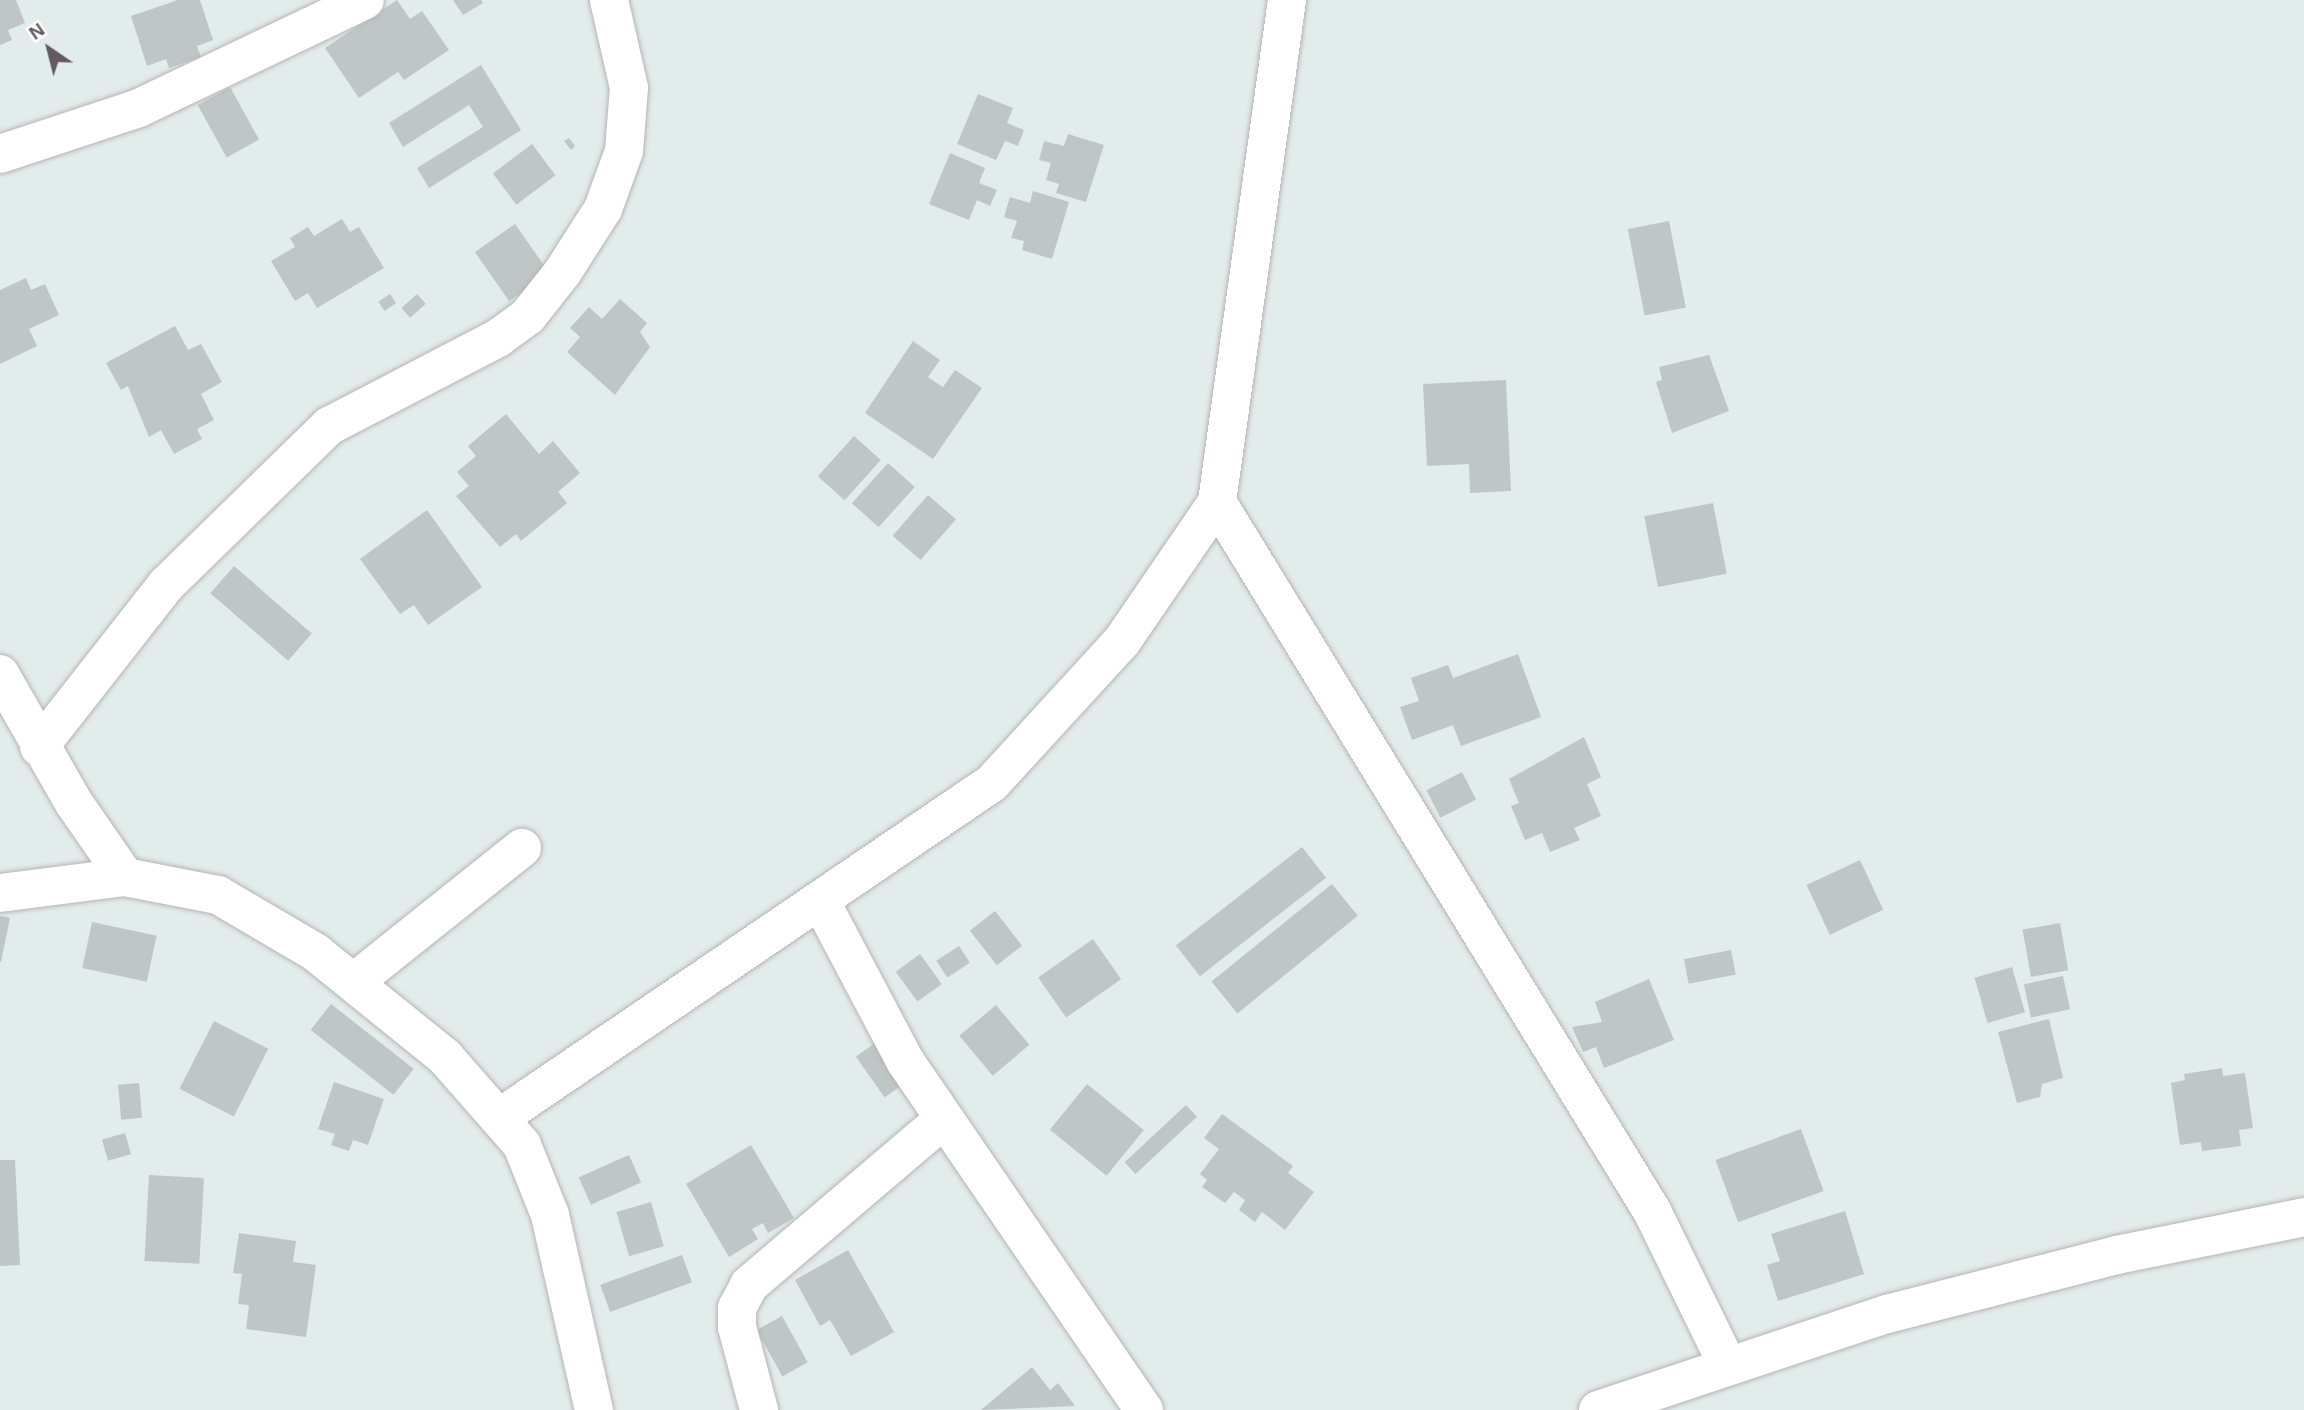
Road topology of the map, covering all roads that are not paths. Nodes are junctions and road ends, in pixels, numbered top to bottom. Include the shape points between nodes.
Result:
1 (365, 0) edge
2 (609, 0) edge
3 (1287, 0) edge
4 (0, 154) edge
5 (1217, 502) junction
6 (0, 674) edge
7 (39, 747) junction
8 (522, 848) dead end
9 (125, 877) junction
10 (0, 893) edge
11 (822, 904) junction
12 (354, 982) junction
13 (502, 1116) junction
14 (944, 1119) junction
15 (2304, 1217) edge
16 (1728, 1366) junction
17 (594, 1410) edge
18 (759, 1410) edge
19 (1144, 1410) edge
20 (1598, 1410) edge

1 - 4 street via 139,108
2 - 7 street via 629,88 624,151 603,209 562,273 528,316 498,338 329,426 166,585
3 - 5 street
5 - 11 street via 1122,641 992,783
5 - 16 street via 1645,1199
6 - 7 street
7 - 9 street
8 - 12 street
9 - 10 street
9 - 12 street via 218,895
11 - 13 street via 703,975
11 - 14 street
12 - 13 street via 445,1057
13 - 17 street via 550,1216
14 - 18 street via 749,1285 737,1308 737,1327
14 - 19 street
15 - 16 street via 1927,1303
16 - 20 street

